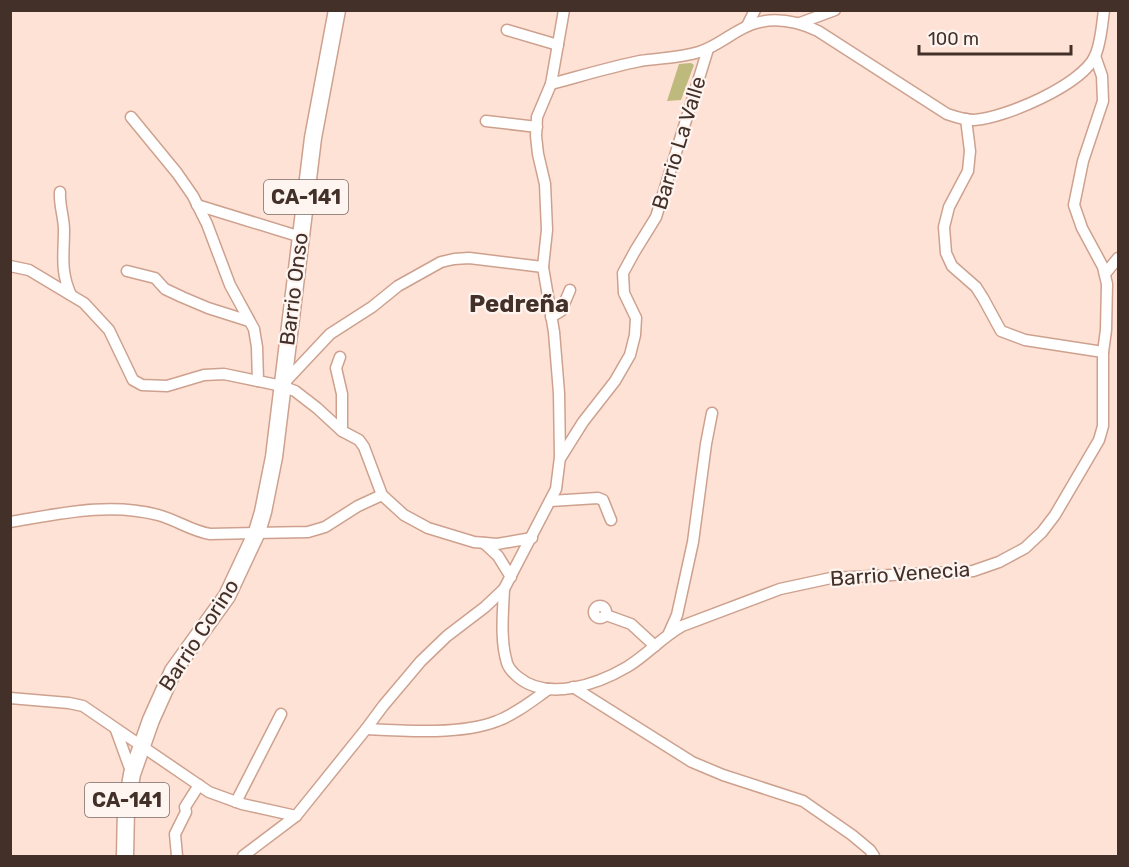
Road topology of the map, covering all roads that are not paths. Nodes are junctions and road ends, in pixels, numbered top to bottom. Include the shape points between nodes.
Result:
1 (337, 10) edge
2 (564, 10) edge
3 (755, 10) edge
4 (835, 10) edge
5 (1104, 10) edge
6 (800, 23) junction
7 (747, 26) junction
8 (507, 30) dead end
9 (558, 45) junction
10 (708, 49) junction
11 (1095, 57) junction
12 (551, 84) junction
13 (131, 117) dead end
14 (966, 119) junction
15 (486, 121) dead end
16 (537, 127) junction
17 (60, 192) dead end
18 (197, 205) junction
19 (301, 237) junction
20 (1119, 258) edge
21 (10, 266) edge
22 (543, 267) junction
23 (127, 271) dead end
24 (1105, 274) junction
25 (570, 290) dead end
26 (71, 295) junction
27 (551, 317) junction
28 (249, 321) junction
29 (1103, 352) junction
30 (340, 357) dead end
31 (258, 381) junction
32 (282, 386) junction
33 (712, 413) dead end
34 (342, 432) junction
35 (560, 457) junction
36 (382, 495) junction
37 (550, 501) junction
38 (611, 520) dead end
39 (10, 522) edge
40 (257, 532) junction
41 (532, 538) junction
42 (484, 543) junction
43 (511, 577) junction
44 (504, 589) junction
45 (606, 615) dead end
46 (669, 633) junction
47 (655, 646) junction
48 (573, 687) junction
49 (549, 689) junction
50 (10, 698) edge
51 (281, 714) dead end
52 (366, 729) junction
53 (116, 730) junction
54 (134, 750) junction
55 (199, 785) junction
56 (236, 802) junction
57 (296, 816) junction
58 (125, 856) edge
59 (177, 856) edge
60 (243, 856) edge
61 (874, 856) edge

1 - 19 main road, Barrio Onso / CA-141 via 318,108
2 - 9 street
3 - 7 street
4 - 6 street, Barrio La Valle
5 - 11 street
6 - 7 street, Barrio La Valle via 777,21
6 - 14 street, Barrio La Valle via 818,30 947,114
7 - 10 street, Barrio La Valle
8 - 9 street
9 - 12 street
10 - 12 street, Barrio La Valle via 607,68
10 - 35 street, Barrio La Valle via 657,217 623,273 624,293 636,318 630,355
11 - 14 street via 1073,80 1029,104 976,120
11 - 24 street via 1102,76 1103,101 1083,161 1074,205
12 - 16 street via 537,117
13 - 18 street via 177,173
14 - 29 street via 968,171 949,207 945,226 946,253 952,266 976,287 1000,332 1025,340
15 - 16 street
16 - 22 street via 546,194
17 - 26 street via 63,270
18 - 19 street
18 - 28 street
19 - 32 main road, Barrio Onso / CA-141
20 - 24 street
21 - 26 street via 29,270
22 - 27 street
22 - 32 street via 469,258 441,262 406,281 330,334
23 - 28 street via 155,278 165,290
24 - 29 street, Barrio Venecia
25 - 27 street via 561,311
26 - 31 street via 109,330 133,380 142,385 168,386 204,375 224,374
27 - 35 street via 559,393
28 - 31 street via 257,347
29 - 46 street, Barrio Venecia via 1103,426 1099,440 1054,515 1025,548 973,571 858,575 802,584
30 - 34 street via 336,368 342,394
31 - 32 street
32 - 34 street via 295,391
32 - 40 main road, Barrio Onso / CA-141 via 269,491
33 - 46 street, Barrio Venecia via 693,542
34 - 36 street via 364,447
35 - 37 street via 556,489
36 - 40 street via 325,527 308,532
36 - 42 street via 404,515 428,528
37 - 38 street via 598,498 603,500
37 - 41 street
39 - 40 street via 115,509 157,514 196,532
40 - 54 main road, Barrio Corino / CA-141 via 227,596 173,670
41 - 42 street
41 - 43 street
42 - 43 street
43 - 44 street
44 - 49 street, Barrio Venecia via 503,641 507,665 522,680 536,688
44 - 52 street via 421,661
45 - 47 street via 631,624
46 - 47 street, Barrio Venecia
47 - 48 street, Barrio Venecia via 626,668
48 - 49 street, Barrio Venecia
48 - 61 street via 693,762 803,801 852,835
49 - 52 street, Barrio Venecia via 496,722 470,728
50 - 53 street via 83,706
51 - 56 street
52 - 57 street
53 - 54 street
53 - 54 street
54 - 55 street
54 - 58 main road, CA-141
55 - 56 street
55 - 59 street via 175,834
56 - 57 street
57 - 60 street

